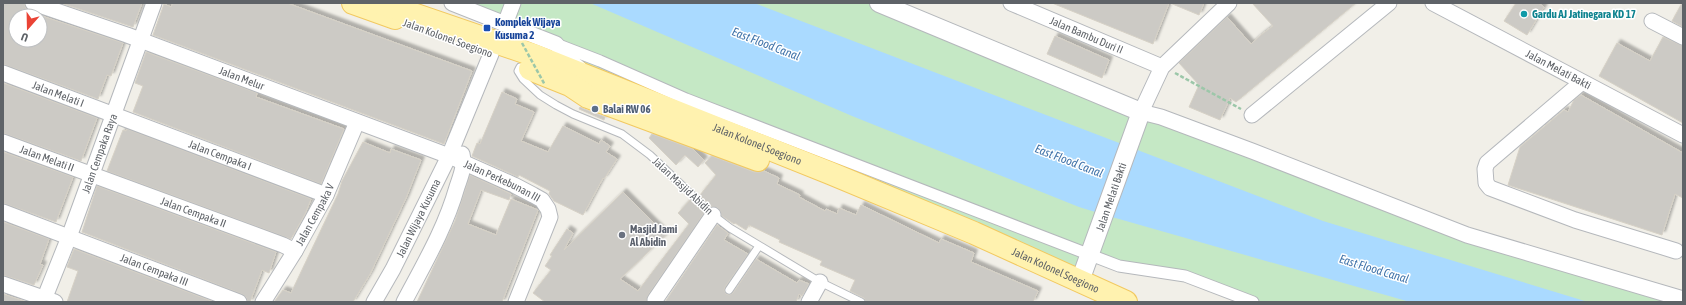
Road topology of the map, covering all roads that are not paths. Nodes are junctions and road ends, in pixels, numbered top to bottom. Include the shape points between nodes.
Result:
1 (33, 3) edge
2 (154, 3) edge
3 (353, 3) edge
4 (452, 3) edge
5 (879, 3) edge
6 (1011, 3) edge
7 (1229, 3) edge
8 (1389, 3) edge
9 (1433, 3) edge
10 (388, 4) edge
11 (509, 13) edge
12 (1652, 21) dead end
13 (1683, 38) edge
14 (141, 41) junction
15 (556, 44) junction
16 (491, 54) junction
17 (525, 67) junction
18 (1160, 72) junction
19 (3, 73) edge
20 (586, 75) junction
21 (1582, 82) junction
22 (1143, 108) junction
23 (114, 115) junction
24 (1252, 115) road end
25 (357, 122) junction
26 (459, 133) junction
27 (1683, 135) edge
28 (3, 142) edge
29 (449, 156) junction
30 (464, 163) junction
31 (92, 174) junction
32 (326, 194) junction
33 (3, 212) edge
34 (713, 215) junction
35 (69, 237) junction
36 (759, 246) junction
37 (1676, 250) dead end
38 (295, 251) junction
39 (1091, 254) junction
40 (1080, 281) junction
41 (820, 282) junction
42 (3, 284) edge
43 (729, 290) dead end
44 (1683, 299) edge
45 (522, 300) edge
46 (655, 300) dead end
47 (47, 301) edge
48 (238, 302) edge
49 (263, 302) edge
50 (374, 302) edge
51 (404, 302) edge
52 (809, 302) edge
53 (861, 302) edge
54 (1096, 302) edge
55 (1126, 302) edge
56 (1253, 302) edge

1 - 14 street, Jalan Melur
2 - 14 street, Jalan Cempaka Raya
3 - 16 main road, Jalan Kolonel Soegiono
4 - 11 street
5 - 22 street
6 - 18 street, Jalan Bambu Duri II
7 - 18 street
8 - 24 street
9 - 21 street, Jalan Melati Bakti
10 - 20 main road, Jalan Kolonel Soegiono
11 - 15 street
12 - 13 street
14 - 23 street, Jalan Cempaka Raya
14 - 25 street, Jalan Melur
15 - 20 street
15 - 39 street via 686,99
16 - 17 main road, Jalan Kolonel Soegiono
16 - 26 street, Jalan Wijaya Kusuma
17 - 34 lane, Jalan Masjid Abidin via 520,67 518,71 540,95 573,114 622,134 650,155
17 - 54 main road, Jalan Kolonel Soegiono via 570,86 588,98 815,181
18 - 22 street
19 - 23 street, Jalan Melati I
20 - 40 main road, Jalan Kolonel Soegiono via 871,190
21 - 27 street, Jalan Melati Bakti
21 - 37 street via 1487,163 1486,184 1490,188 1575,220
22 - 39 street, Jalan Melati Bakti
22 - 44 street via 1467,235
23 - 31 street, Jalan Cempaka Raya
23 - 32 street, Jalan Cempaka I
25 - 29 street, Jalan Melur
25 - 32 street, Jalan Cempaka V
26 - 29 street, Jalan Wijaya Kusuma
26 - 30 street, Jalan Wijaya Kusuma
28 - 31 street, Jalan Melati II
29 - 30 street, Jalan Perkebunan III
29 - 50 street, Jalan Wijaya Kusuma
30 - 45 street, Jalan Perkebunan III via 533,195 542,200 548,209 550,217
30 - 51 street, Jalan Wijaya Kusuma via 437,241
31 - 35 street, Jalan Cempaka Raya
31 - 38 street, Jalan Cempaka II
32 - 38 street, Jalan Cempaka V
33 - 35 street, Jalan Cempaka III
34 - 36 lane, Jalan Masjid Abidin
34 - 46 street
35 - 47 street, Jalan Cempaka Raya
35 - 48 street, Jalan Cempaka III
36 - 41 lane, Jalan Masjid Abidin
36 - 43 lane
38 - 49 street, Jalan Cempaka V
39 - 40 street, Jalan Melati Bakti
39 - 56 street via 1119,266 1184,276
40 - 55 main road, Jalan Kolonel Soegiono
41 - 52 street
41 - 53 lane, Jalan Masjid Abidin
42 - 47 street

